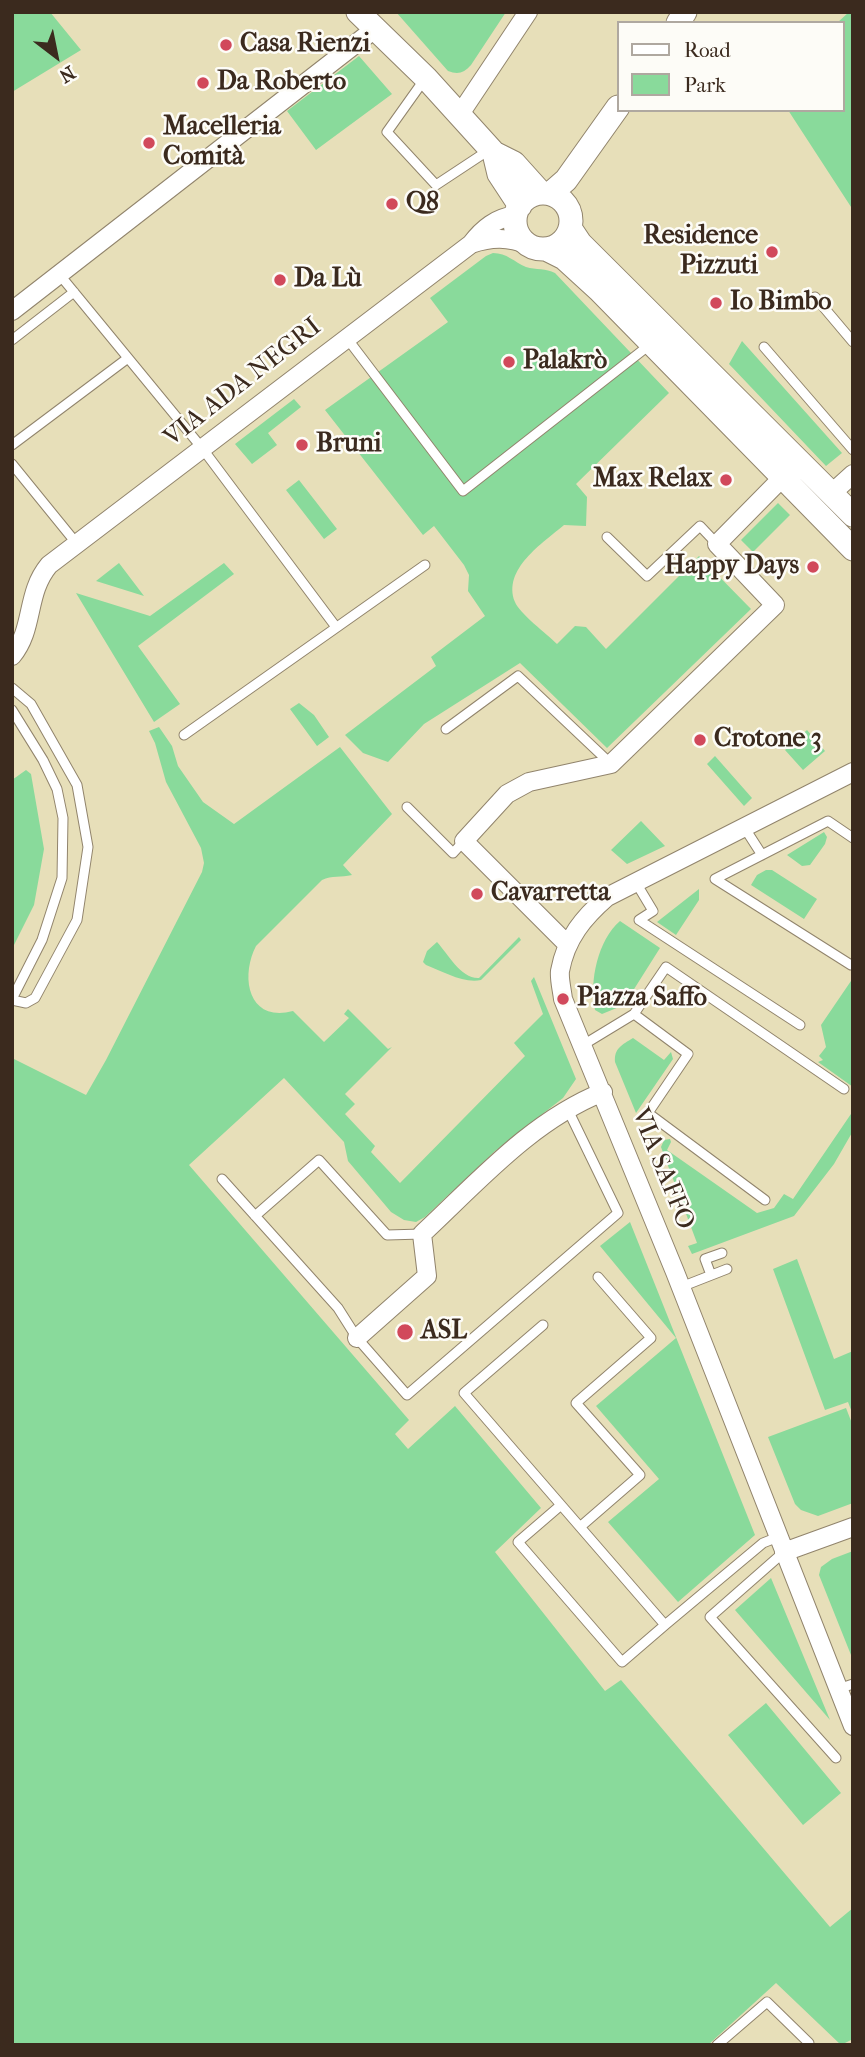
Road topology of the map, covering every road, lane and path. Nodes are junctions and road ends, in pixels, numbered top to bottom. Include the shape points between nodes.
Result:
1 (358, 12) edge
2 (528, 12) edge
3 (376, 29) junction
4 (426, 78) junction
5 (616, 110) edge
6 (460, 114) junction
7 (492, 151) junction
8 (556, 193) junction
9 (518, 211) junction
10 (570, 228) junction
11 (471, 244) junction
12 (537, 247) junction
13 (59, 274) junction
14 (74, 292) junction
15 (815, 297) dead end
16 (12, 311) edge
17 (346, 337) junction
18 (12, 340) edge
19 (853, 342) edge
20 (652, 343) junction
21 (764, 347) dead end
22 (128, 358) junction
23 (12, 444) edge
24 (202, 448) junction
25 (853, 450) edge
26 (12, 464) edge
27 (853, 474) edge
28 (783, 477) junction
29 (832, 493) junction
30 (853, 514) edge
31 (607, 537) dead end
32 (77, 544) junction
33 (717, 544) junction
34 (853, 549) edge
35 (425, 565) dead end
36 (336, 627) junction
37 (12, 656) edge
38 (12, 688) edge
39 (12, 710) edge
40 (446, 729) dead end
41 (184, 735) dead end
42 (611, 764) junction
43 (853, 772) edge
44 (407, 807) dead end
45 (744, 827) junction
46 (853, 838) edge
47 (464, 841) junction
48 (762, 855) junction
49 (635, 881) junction
50 (568, 945) junction
51 (851, 965) edge
52 (12, 999) edge
53 (634, 1014) junction
54 (800, 1025) dead end
55 (583, 1045) junction
56 (844, 1089) dead end
57 (603, 1092) junction
58 (568, 1110) junction
59 (222, 1179) dead end
60 (765, 1200) dead end
61 (255, 1216) junction
62 (422, 1234) junction
63 (722, 1253) dead end
64 (727, 1269) dead end
65 (711, 1275) junction
66 (598, 1277) dead end
67 (681, 1287) junction
68 (543, 1325) dead end
69 (357, 1338) junction
70 (561, 1505) junction
71 (580, 1527) junction
72 (853, 1527) edge
73 (781, 1544) junction
74 (665, 1625) junction
75 (845, 1686) edge
76 (853, 1726) edge
77 (835, 1758) dead end
78 (809, 2043) dead end
79 (717, 2045) edge

1 - 3 street
2 - 6 street
3 - 4 street
3 - 13 street
4 - 6 street
4 - 7 lane via 387,132 436,185
5 - 8 street
6 - 7 street
7 - 8 street
7 - 9 street
8 - 9 street via 525,200
8 - 10 street via 569,211
9 - 11 street, VIA ADA NEGRI via 481,230
9 - 12 street via 517,232
10 - 12 street via 555,248
10 - 29 street
11 - 12 street, VIA ADA NEGRI via 501,238
11 - 17 street, VIA ADA NEGRI
12 - 20 street via 564,258
13 - 14 lane
13 - 16 street
14 - 18 lane
14 - 22 lane
15 - 19 lane
17 - 20 lane via 463,491
17 - 24 street, VIA ADA NEGRI
20 - 28 street
21 - 25 lane
22 - 23 lane
22 - 24 lane
24 - 32 street, VIA ADA NEGRI
24 - 36 lane
26 - 32 lane
27 - 29 street
28 - 33 street
28 - 34 street
29 - 30 street
31 - 33 lane via 647,576 700,526
32 - 37 street, VIA ADA NEGRI via 41,575 25,636
33 - 42 street via 775,605
35 - 36 lane
36 - 41 lane
38 - 52 lane via 31,704 77,785 88,847 77,920 35,998 26,1003
39 - 52 lane via 57,789 63,818 62,878 42,940
40 - 42 lane via 518,676
42 - 47 street via 529,782 508,794
43 - 45 street, VIA SAFFO
44 - 47 lane via 453,853
45 - 48 lane
45 - 49 street, VIA SAFFO
46 - 48 lane via 828,821
47 - 50 street
48 - 51 lane via 715,879
49 - 50 street, VIA SAFFO via 607,897 583,919
49 - 54 lane via 653,911 639,920
50 - 55 street, VIA SAFFO via 560,972 563,999
53 - 55 lane
53 - 56 lane via 666,967
53 - 60 lane via 688,1054 648,1113
55 - 57 street, VIA SAFFO
57 - 58 street
57 - 67 street, VIA SAFFO
58 - 62 street via 529,1135
58 - 69 lane via 618,1213 407,1395
59 - 61 lane
61 - 62 lane via 319,1160 387,1235
61 - 69 lane via 338,1308
62 - 69 street via 427,1276
63 - 65 lane via 705,1259
64 - 65 lane
65 - 67 lane
66 - 71 lane via 651,1338 576,1403 640,1475
67 - 73 street, VIA SAFFO
68 - 70 lane via 464,1392
70 - 71 lane
70 - 74 lane via 518,1542 622,1662
71 - 74 lane
72 - 73 street
73 - 74 lane via 763,1543
73 - 75 street, VIA SAFFO
73 - 77 lane via 710,1617
75 - 76 street, VIA SAFFO
78 - 79 lane via 767,2002

